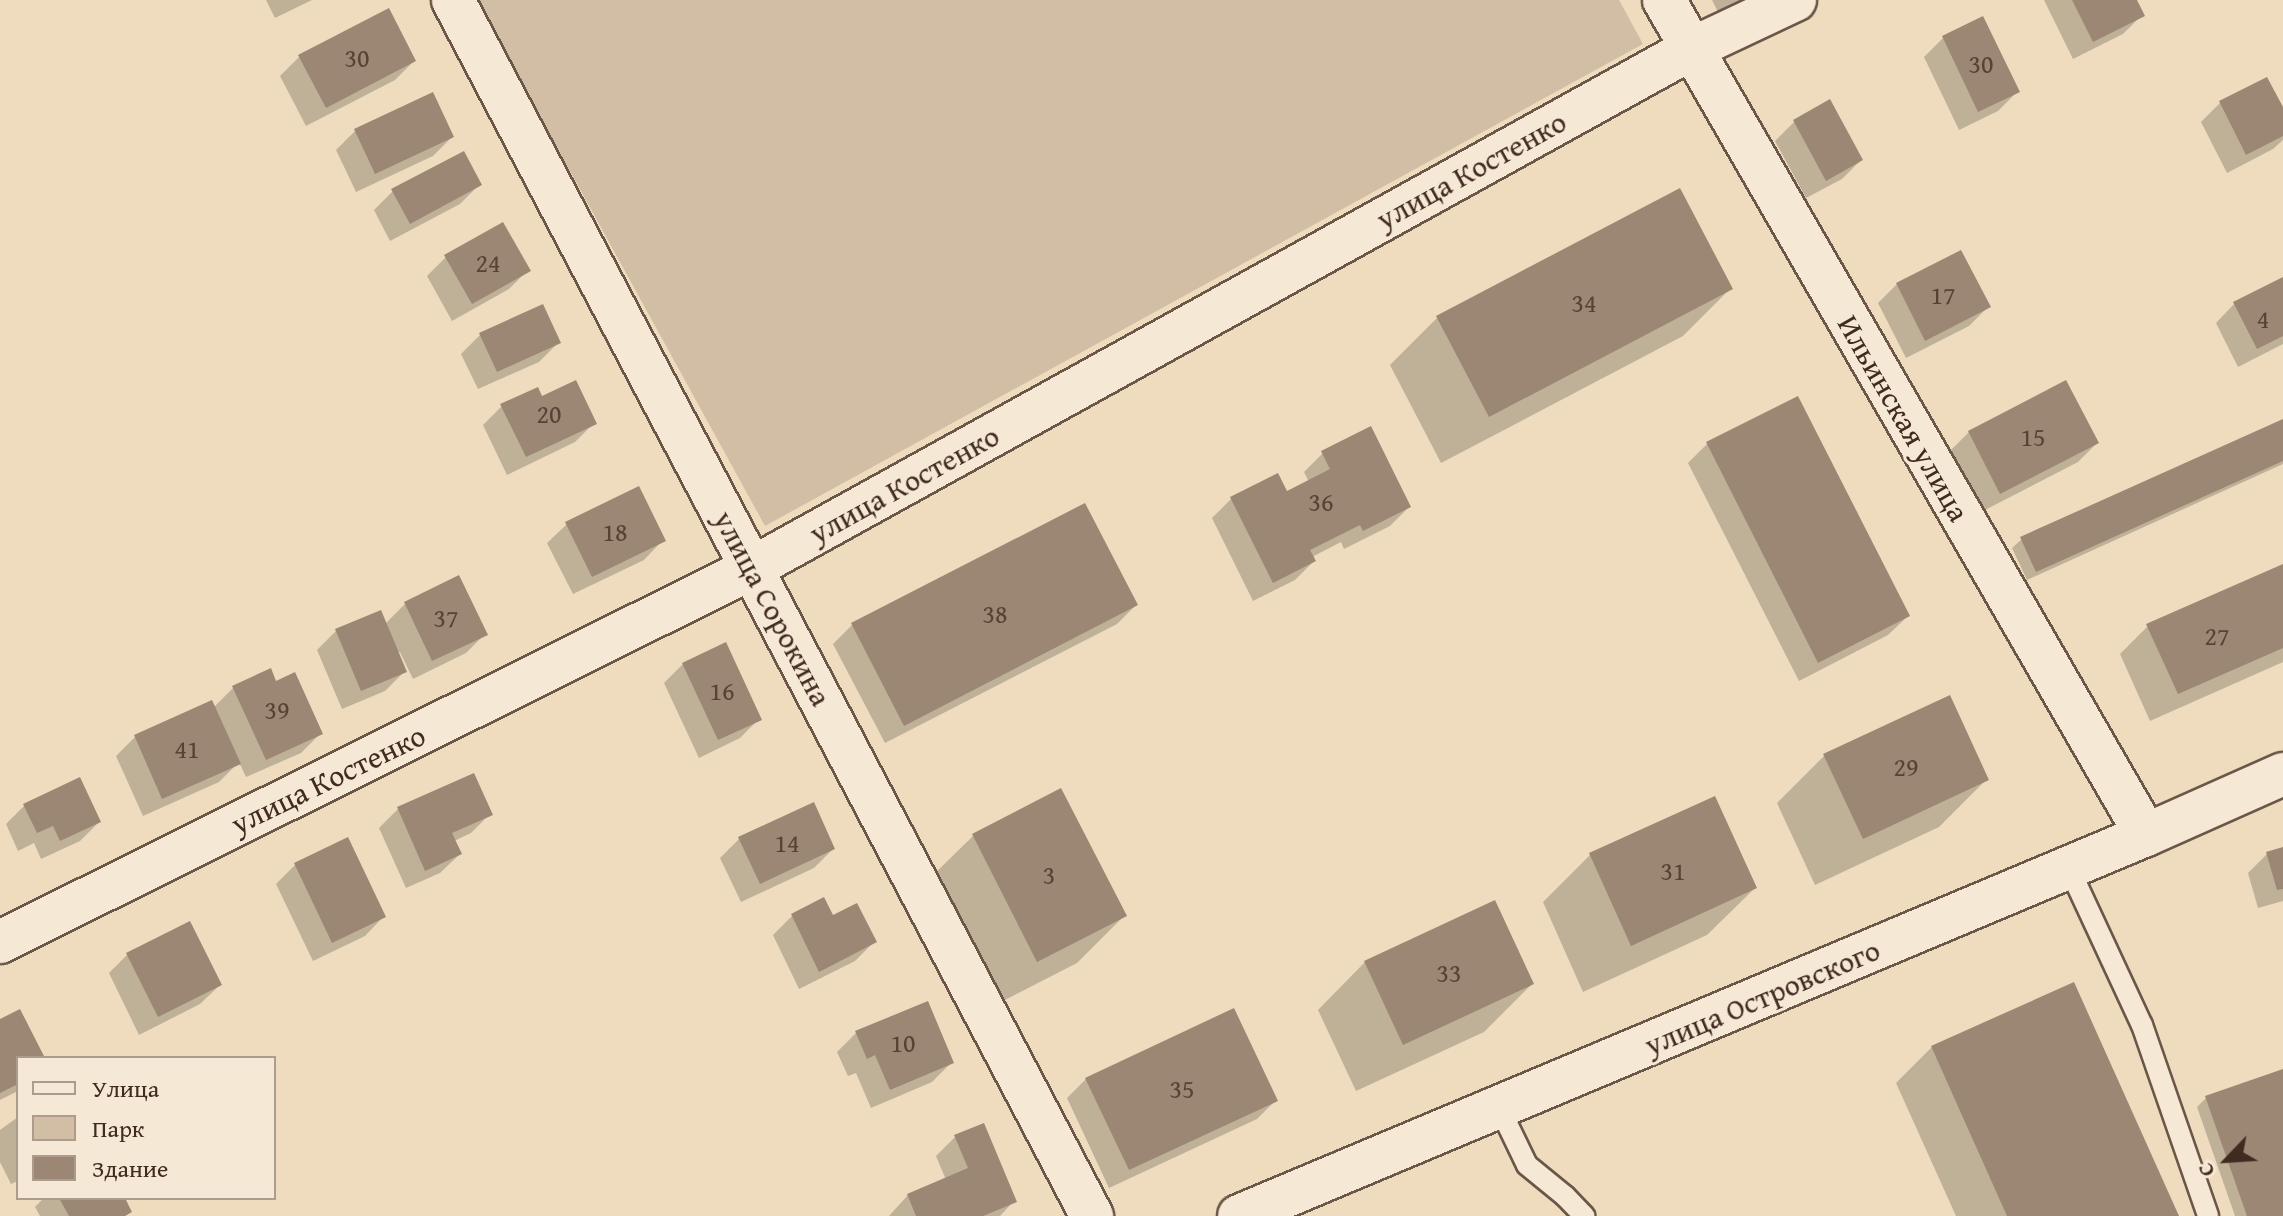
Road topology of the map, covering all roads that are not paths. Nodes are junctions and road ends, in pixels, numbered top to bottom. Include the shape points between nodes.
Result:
1 (453, 0) edge
2 (1664, 0) edge
3 (1795, 0) edge
4 (1691, 49) junction
5 (752, 568) junction
6 (2283, 774) edge
7 (2146, 835) junction
8 (2069, 868) junction
9 (0, 942) edge
10 (1499, 1107) junction
11 (1092, 1216) edge
12 (1239, 1216) edge
13 (1584, 1216) edge
14 (2208, 1216) edge

1 - 5 street, улица Сорокина
2 - 4 street, Ильинская улица
3 - 4 street, улица Костенко
4 - 5 street, улица Костенко
4 - 7 street, Ильинская улица
5 - 9 street, улица Костенко
5 - 11 street, улица Сорокина
6 - 7 street, улица Островского
7 - 8 street, улица Островского
8 - 10 street, улица Островского
8 - 14 lane via 2142,1025
10 - 12 street, улица Островского
10 - 13 lane via 1527,1165

